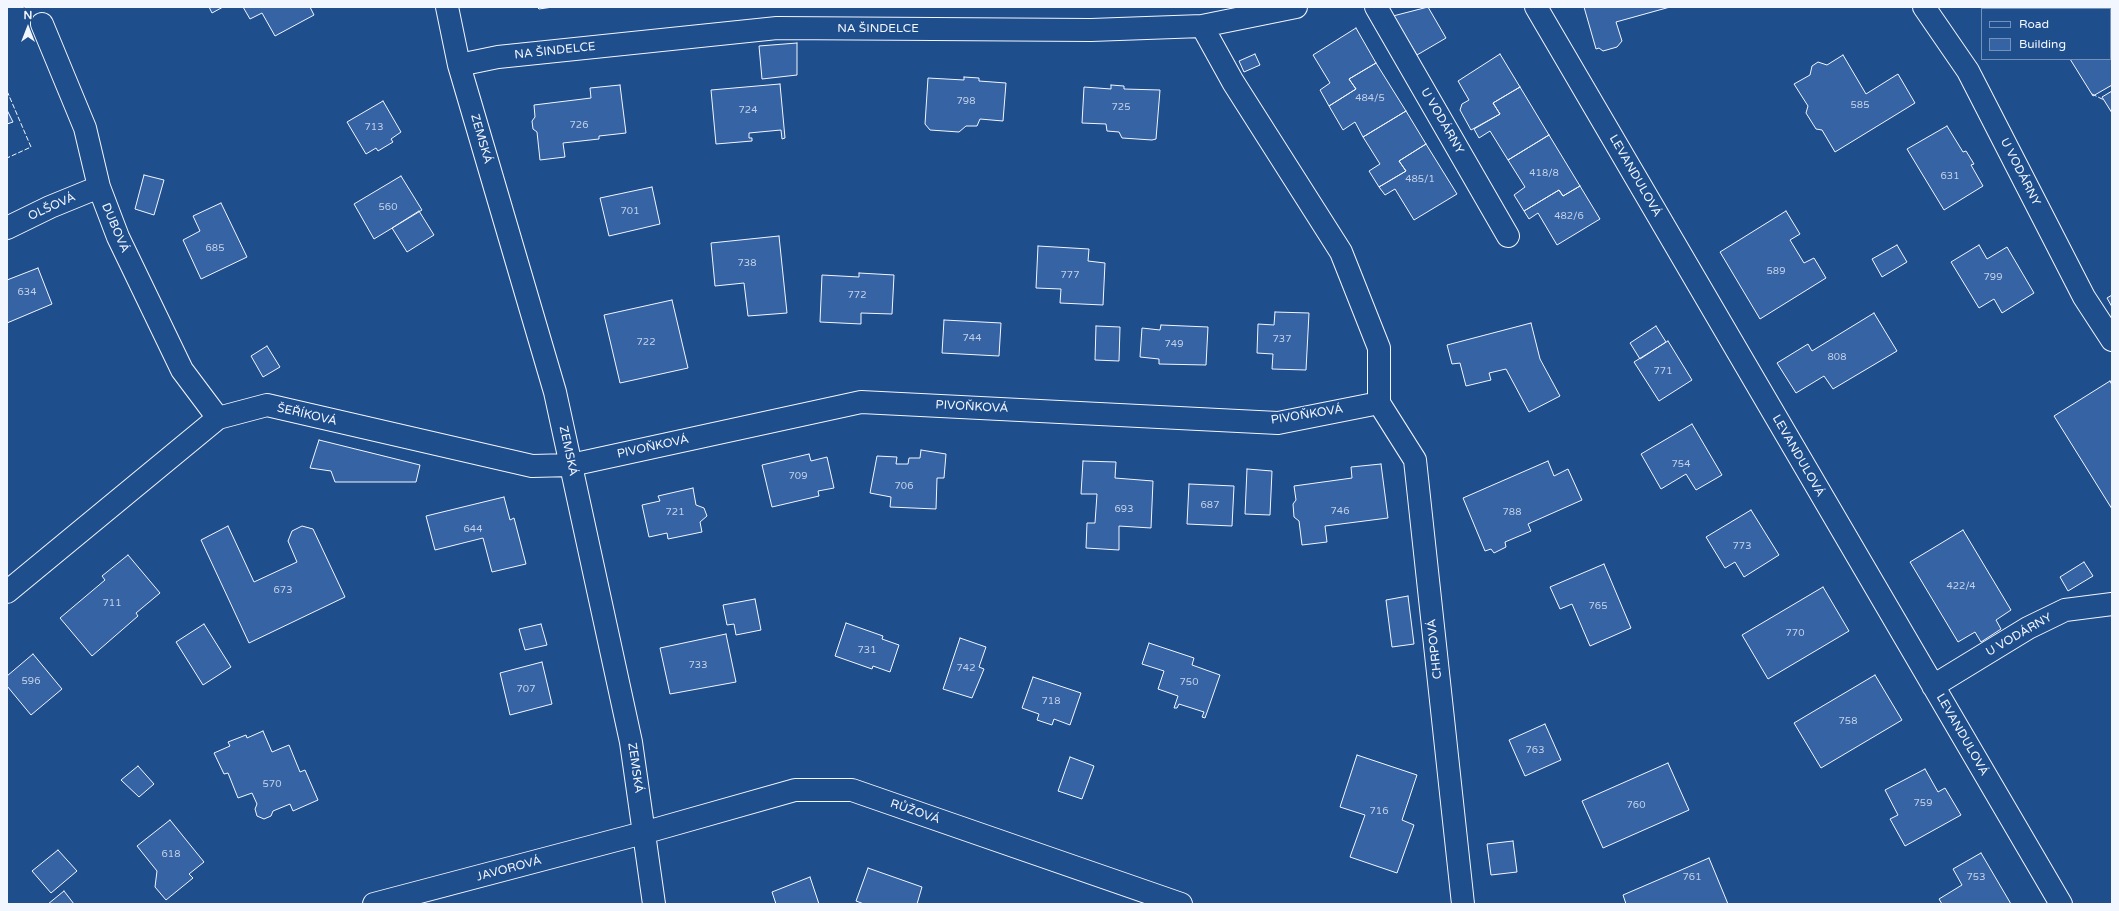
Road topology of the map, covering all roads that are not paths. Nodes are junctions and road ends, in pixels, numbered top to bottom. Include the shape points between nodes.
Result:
1 (447, 7) edge
2 (1296, 7) edge
3 (1376, 7) edge
4 (1536, 7) edge
5 (1924, 7) edge
6 (42, 24) dead end
7 (1202, 26) junction
8 (460, 65) junction
9 (98, 187) junction
10 (7, 228) edge
11 (1508, 236) dead end
12 (2112, 340) edge
13 (1379, 403) junction
14 (218, 418) junction
15 (571, 465) junction
16 (7, 592) edge
17 (2112, 604) edge
18 (1933, 686) junction
19 (644, 833) junction
20 (374, 904) edge
21 (654, 904) edge
22 (1181, 904) edge
23 (1463, 904) edge
24 (2061, 904) edge

1 - 8 street, ZEMSKÁ
2 - 7 street, NA ŠINDELCE
3 - 11 street, U VODÁRNY
4 - 18 street, LEVANDULOVÁ
5 - 12 street, U VODÁRNY via 1968,71 2084,297
6 - 9 street, DUBOVÁ via 85,128
7 - 8 street, NA ŠINDELCE via 1091,30 777,28 498,57
7 - 13 street via 1233,82 1341,252 1379,348
8 - 15 street, ZEMSKÁ via 555,392
9 - 10 street, OLŠOVÁ
9 - 14 street, DUBOVÁ via 118,238 182,370
13 - 15 street, PIVOŇKOVÁ via 1278,422 861,402
13 - 23 street, CHRPOVÁ via 1414,460
14 - 15 street, ŠEŘÍKOVÁ via 267,405 532,466
14 - 16 street, ŠEŘÍKOVÁ
15 - 19 street, ZEMSKÁ via 631,742
17 - 18 street, U VODÁRNY via 2065,610 2028,628
18 - 24 street, LEVANDULOVÁ
19 - 20 street, JAVOROVÁ
19 - 21 street, ZEMSKÁ
19 - 22 street, RŮŽOVÁ via 795,790 852,790

